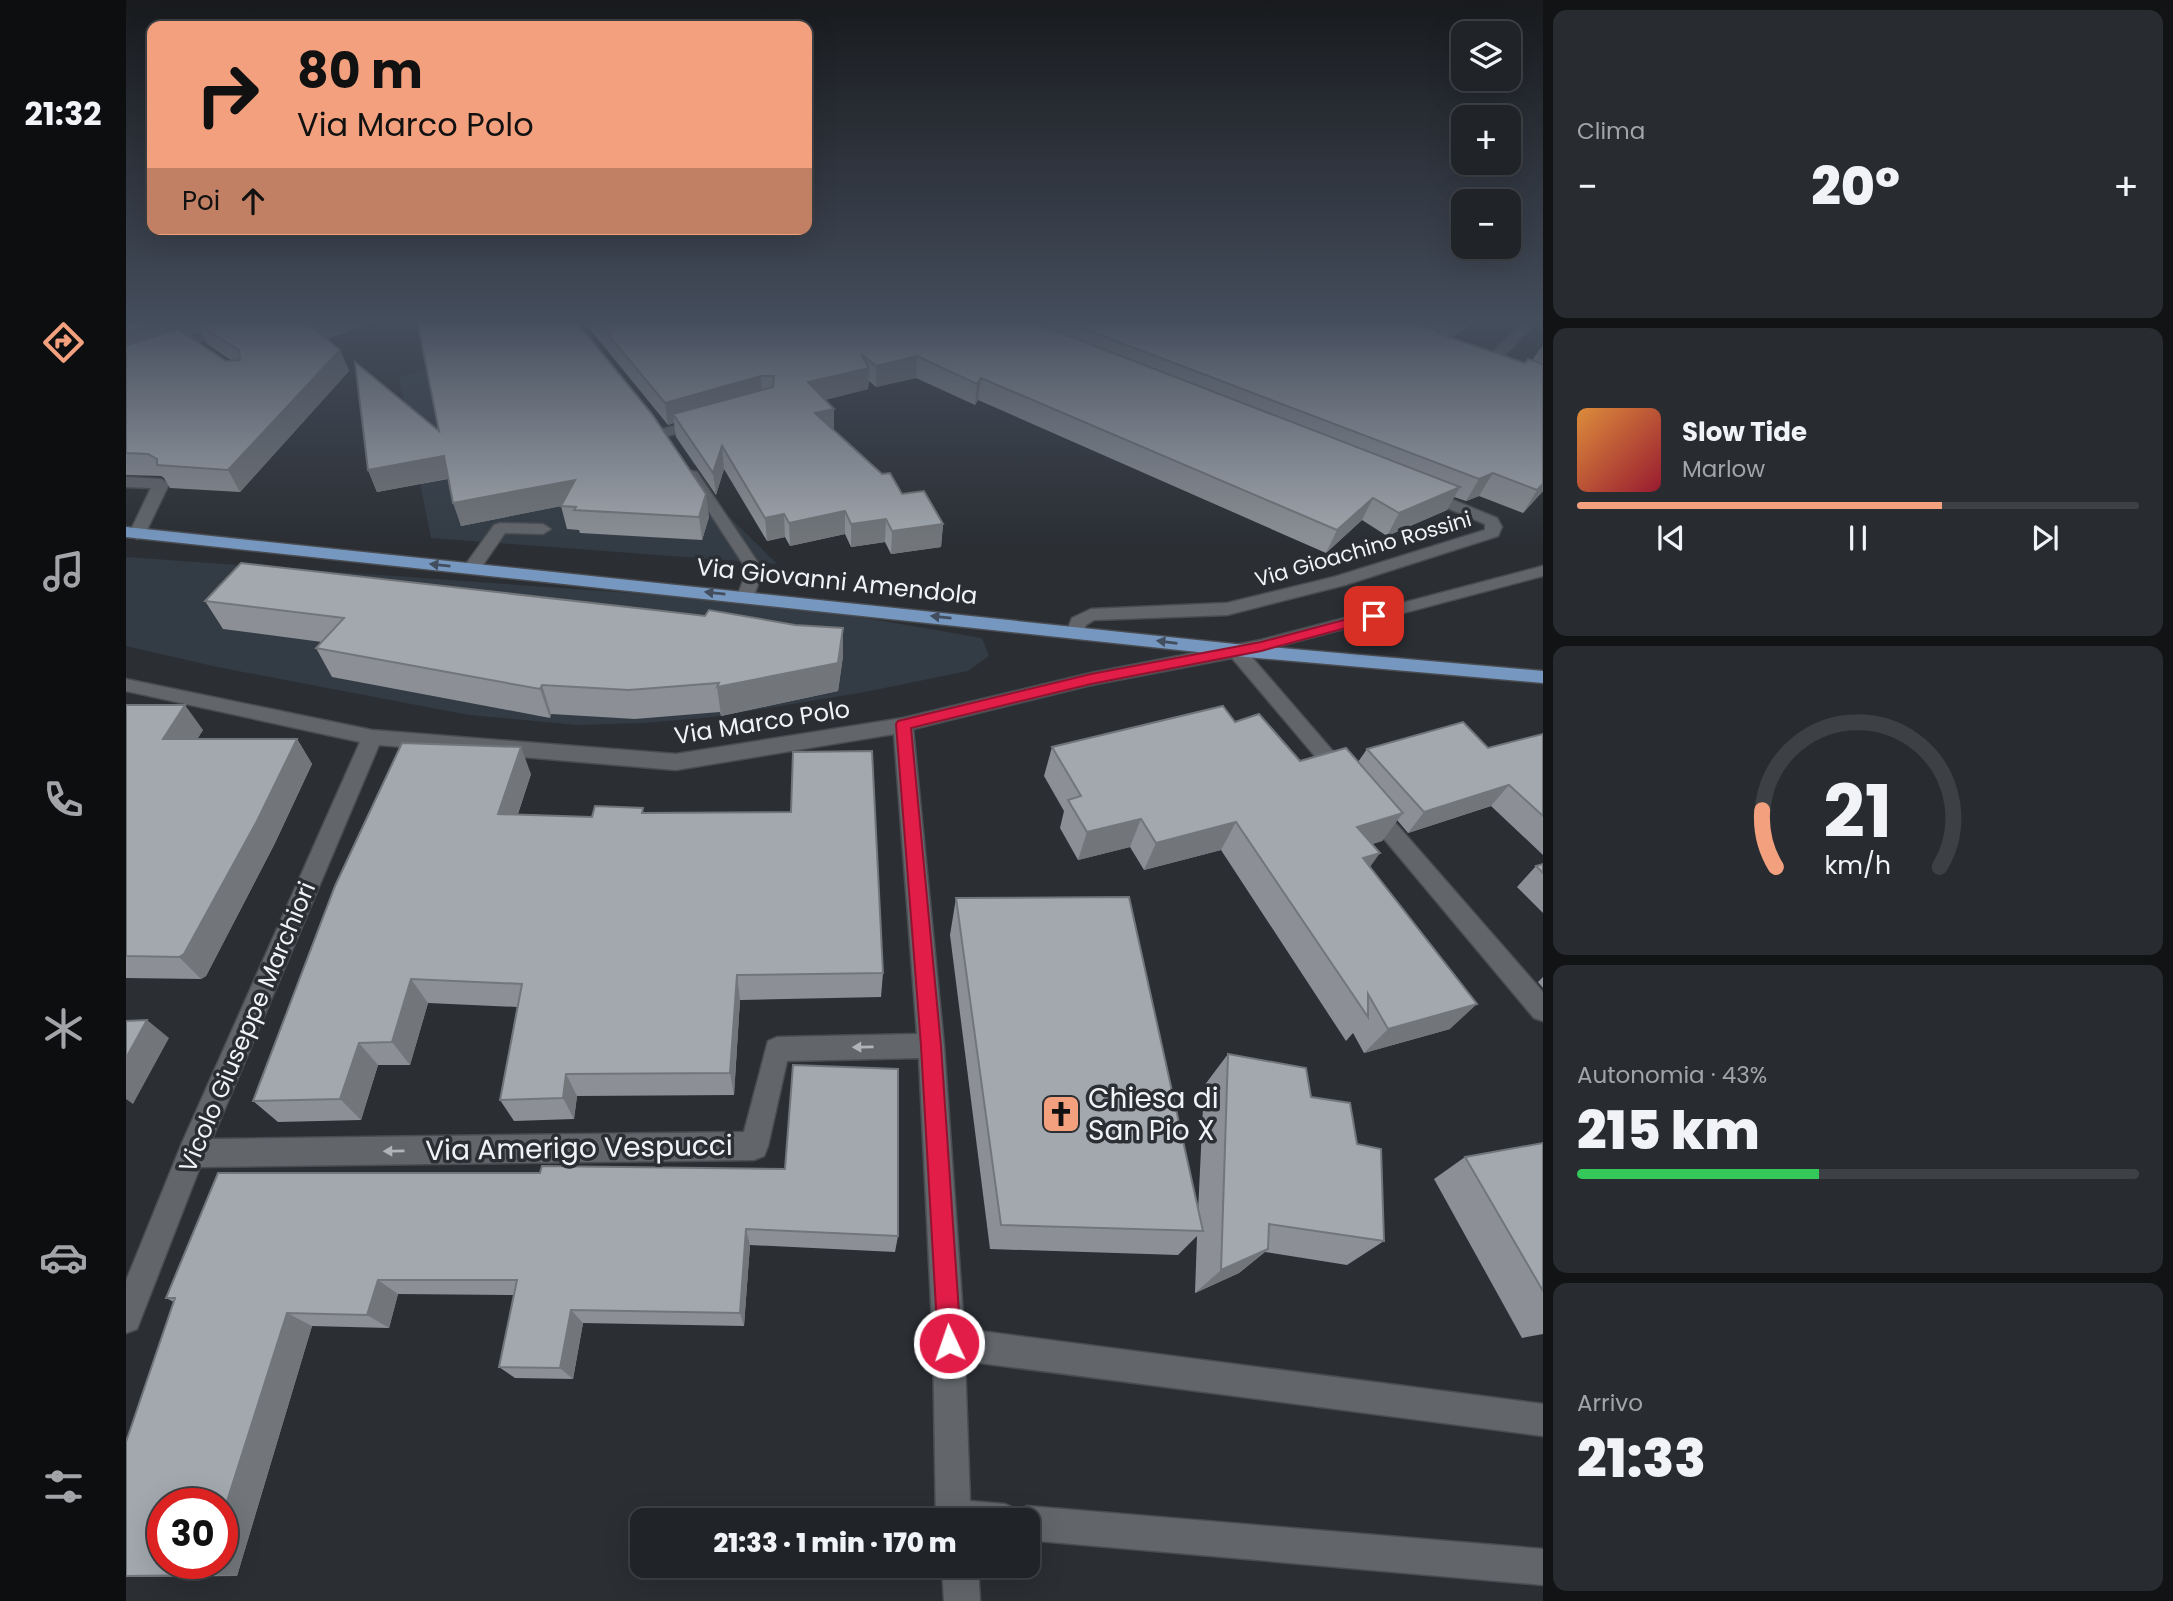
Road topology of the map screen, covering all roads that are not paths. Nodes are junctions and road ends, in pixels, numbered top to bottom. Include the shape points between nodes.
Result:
1 (716, 418) edge
2 (664, 434) edge
3 (687, 467) edge
4 (126, 482) edge
5 (1407, 486) edge
6 (543, 529) dead end
7 (132, 533) edge
8 (471, 568) junction
9 (1543, 571) edge
10 (746, 597) junction
11 (1076, 631) junction
12 (1235, 650) junction
13 (1543, 677) edge
14 (126, 685) edge
15 (903, 724) junction
16 (372, 737) junction
17 (1543, 1010) edge
18 (931, 1046) junction
19 (192, 1153) junction
20 (126, 1318) edge
21 (949, 1343) junction
22 (1543, 1420) edge
23 (952, 1508) edge
24 (1040, 1524) edge
25 (1543, 1567) edge
26 (961, 1578) edge
27 (962, 1601) edge

1 - 2 street
3 - 10 street via 755,570
4 - 7 street via 161,484
5 - 11 street, Via Gioachino Rossini via 1491,521 1492,533 1267,600 1227,609 1091,615 1078,622
6 - 8 street via 499,528
8 -> 7 main road, Via Giovanni Amendola
10 -> 8 main road, Via Giovanni Amendola
9 - 12 street, Via Marco Polo
11 -> 10 main road, Via Giovanni Amendola
12 -> 11 main road, Via Giovanni Amendola
12 - 13 main road, Via Giovanni Amendola
12 - 15 street, Via Marco Polo
12 - 17 street
14 - 16 street, Via Marco Polo
15 - 16 street, Via Marco Polo via 676,762
15 - 18 street
16 - 19 street, Vicolo Giuseppe Marchiori
18 -> 19 street, Via Amerigo Vespucci via 777,1048 754,1146
18 - 21 street
19 - 20 street, Vicolo Giuseppe Marchiori
21 - 22 street
21 - 23 street
24 - 25 street
26 - 27 street

